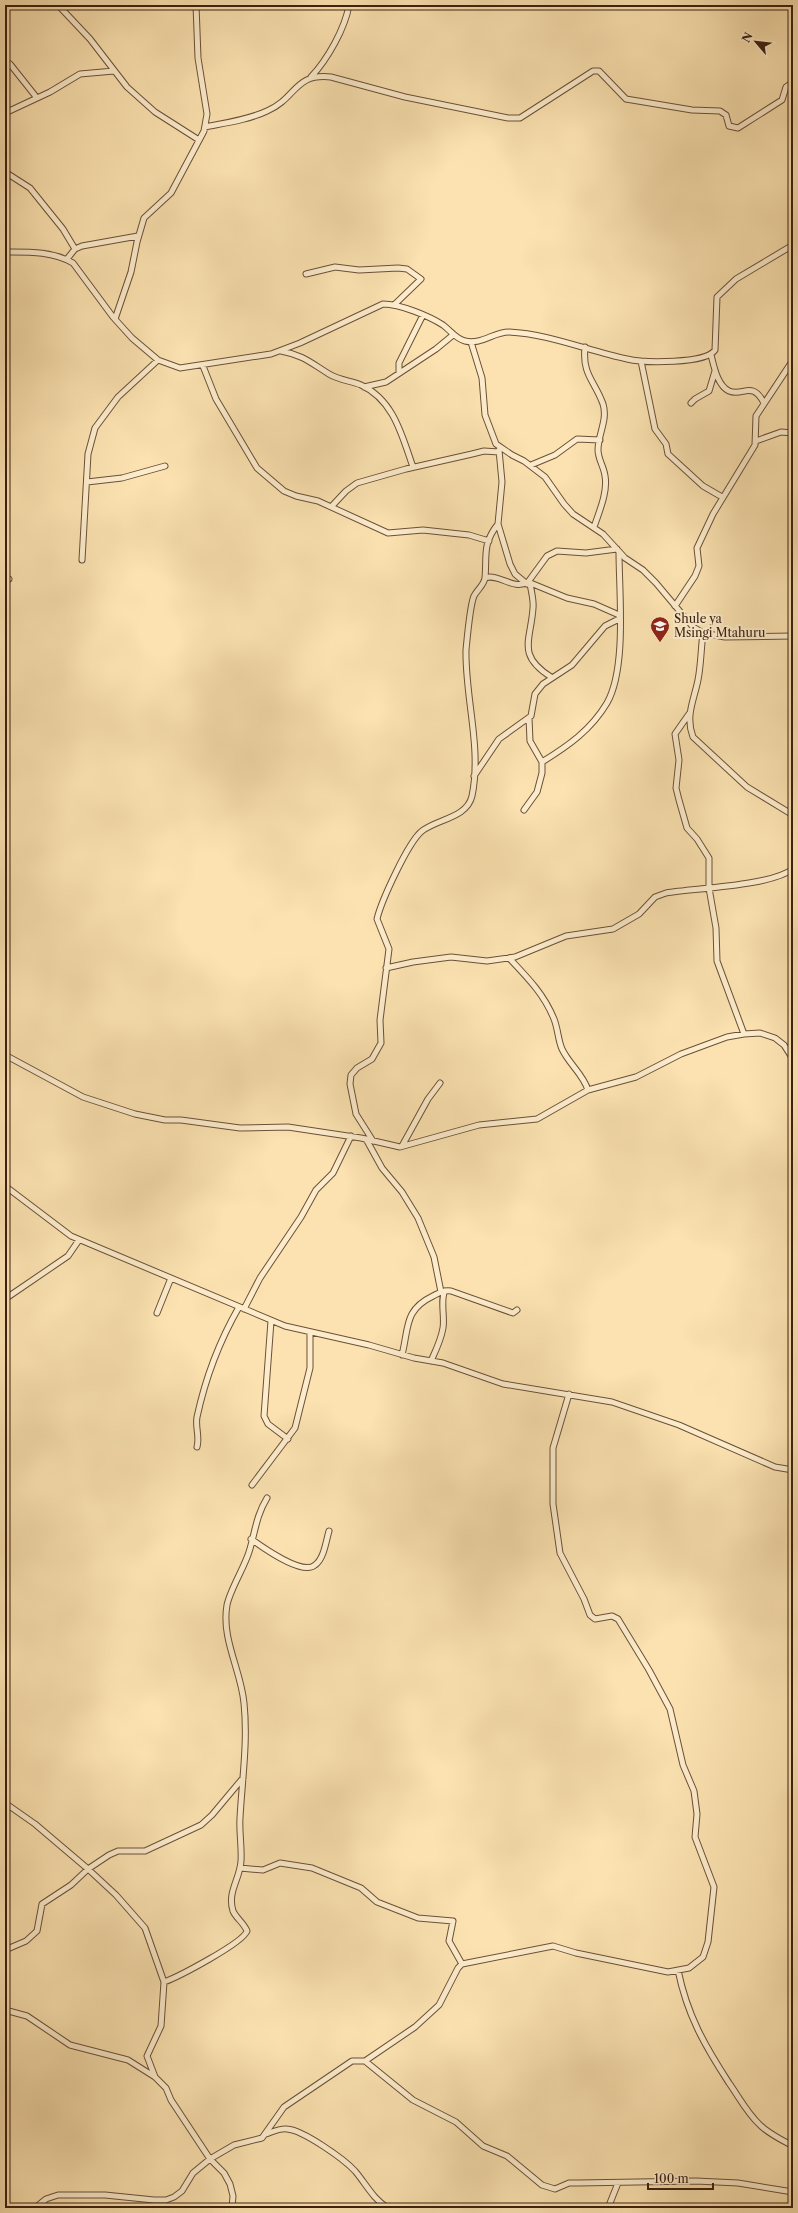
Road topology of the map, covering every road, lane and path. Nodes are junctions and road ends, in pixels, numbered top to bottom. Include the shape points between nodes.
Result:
1 (58, 5) edge
2 (196, 5) edge
3 (349, 5) edge
4 (10, 64) dead end
5 (114, 71) junction
6 (311, 77) junction
7 (793, 82) edge
8 (37, 98) junction
9 (5, 113) edge
10 (205, 127) junction
11 (199, 140) junction
12 (5, 172) edge
13 (138, 236) junction
14 (793, 245) edge
15 (75, 249) junction
16 (5, 252) edge
17 (67, 259) junction
18 (306, 274) dead end
19 (394, 305) junction
20 (423, 315) junction
21 (115, 320) junction
22 (453, 335) junction
23 (470, 342) junction
24 (585, 347) junction
25 (280, 350) junction
26 (711, 355) junction
27 (158, 360) junction
28 (641, 360) junction
29 (793, 360) edge
30 (203, 366) junction
31 (715, 371) junction
32 (399, 373) junction
33 (364, 387) junction
34 (692, 403) dead end
35 (764, 403) junction
36 (793, 434) edge
37 (600, 440) junction
38 (756, 441) junction
39 (498, 445) junction
40 (499, 452) junction
41 (531, 465) junction
42 (165, 466) dead end
43 (413, 468) junction
44 (87, 482) junction
45 (722, 497) junction
46 (331, 508) junction
47 (498, 524) junction
48 (594, 527) junction
49 (489, 541) junction
50 (618, 550) junction
51 (82, 560) dead end
52 (485, 578) junction
53 (528, 583) junction
54 (675, 606) junction
55 (619, 617) junction
56 (703, 633) junction
57 (793, 636) edge
58 (551, 678) junction
59 (689, 714) junction
60 (529, 718) junction
61 (542, 762) junction
62 (473, 777) junction
63 (524, 810) dead end
64 (793, 815) edge
65 (793, 869) edge
66 (709, 888) junction
67 (509, 958) junction
68 (386, 968) junction
69 (744, 1034) junction
70 (5, 1055) edge
71 (793, 1059) edge
72 (440, 1083) dead end
73 (588, 1090) junction
74 (351, 1136) junction
75 (366, 1139) junction
76 (373, 1141) junction
77 (402, 1146) junction
78 (5, 1186) edge
79 (79, 1240) junction
80 (171, 1278) junction
81 (443, 1291) junction
82 (6, 1296) edge
83 (238, 1307) junction
84 (244, 1310) junction
85 (517, 1310) dead end
86 (157, 1313) dead end
87 (271, 1321) junction
88 (310, 1332) junction
89 (402, 1355) junction
90 (431, 1361) junction
91 (569, 1394) junction
92 (288, 1439) junction
93 (197, 1447) dead end
94 (793, 1470) edge
95 (252, 1485) dead end
96 (267, 1498) dead end
97 (329, 1531) dead end
98 (251, 1539) junction
99 (244, 1777) junction
100 (5, 1803) edge
101 (240, 1868) junction
102 (88, 1869) junction
103 (5, 1950) edge
104 (462, 1964) junction
105 (678, 1970) junction
106 (164, 1982) junction
107 (5, 2010) edge
108 (365, 2061) junction
109 (155, 2077) junction
110 (266, 2134) junction
111 (793, 2146) edge
112 (210, 2159) junction
113 (618, 2183) junction
114 (793, 2192) edge
115 (35, 2208) edge
116 (232, 2208) edge
117 (388, 2208) edge
118 (608, 2208) edge

1 - 5 street via 90,39
2 - 10 street via 198,58 207,114
3 - 6 street via 345,22 323,62
4 - 8 street
5 - 8 street via 80,74
5 - 11 street via 127,87 155,112
6 - 7 street via 332,77 405,97 508,118 520,118 599,71 626,99 692,110 720,111 726,115 730,126 738,128 782,100 786,87
6 - 10 street via 302,82 282,104 267,112
8 - 9 street
10 - 11 street
11 - 13 street via 170,193 144,218
12 - 15 street via 30,188 63,229
13 - 15 street via 89,244
13 - 21 street via 132,272
14 - 26 street via 736,279 717,297 716,342
15 - 17 street
16 - 17 street via 45,253
17 - 21 street via 73,263
18 - 19 street via 335,267 359,270 408,269 421,279
19 - 20 street
19 - 25 street via 378,305
20 - 22 street
20 - 32 street via 399,363
21 - 27 street
22 - 23 street
22 - 32 street
23 - 24 street via 481,342 508,332 557,339
23 - 39 street via 482,378 486,415
24 - 28 street via 629,360
24 - 37 street via 584,365 603,403
25 - 30 street
25 - 33 street via 306,358 330,375
26 - 28 street via 690,360
26 - 31 street
27 - 30 street via 180,368
27 - 44 street via 118,397 95,428 88,454
28 - 45 street via 655,429 666,444 668,454 703,486
29 - 35 street
30 - 46 street via 216,399 257,468 284,491 318,501
31 - 34 street via 708,391
31 - 35 street via 727,390 733,392 750,389 755,391
32 - 33 street via 386,382
33 - 43 street via 383,399 389,407 398,423
35 - 38 street via 754,422
36 - 38 street via 781,432
37 - 41 street via 576,439 555,455
37 - 48 street via 599,460 606,476 605,489
38 - 45 street
39 - 40 street
39 - 41 street
40 - 43 street via 484,451
40 - 47 street via 502,482
41 - 48 street via 545,477 573,514
42 - 44 street via 122,478
43 - 46 street via 358,483 346,491
44 - 51 street
45 - 54 street via 697,548 699,566 695,576
46 - 49 street via 388,533 423,530
47 - 49 street
47 - 53 street via 515,574
48 - 50 street
49 - 52 street via 484,557
50 - 53 street via 586,553 557,551 544,559
50 - 54 street via 656,583
50 - 55 street
52 - 53 street via 491,576 513,584
52 - 62 street via 474,596 466,650 474,748
53 - 55 street via 567,598 594,604
53 - 58 street via 533,606 528,649 539,667
54 - 56 street via 693,627
55 - 58 street via 605,626 572,665
55 - 61 street via 616,678 607,702 575,741
56 - 57 street via 740,637
56 - 59 street via 698,678
58 - 60 street via 535,694 533,713
59 - 64 street via 693,737 699,743 751,790
59 - 66 street via 675,734 679,760 676,788 687,828 709,858
60 - 61 street via 530,741
60 - 62 street via 499,739
61 - 63 street via 537,792
62 - 68 street via 469,804 462,812 422,831 414,839 399,867 376,919 389,949
65 - 66 street via 784,875
66 - 67 street via 666,893 655,897 639,914 613,929 566,936
66 - 69 street via 716,928 717,961
67 - 68 street via 487,961 451,958
67 - 73 street via 530,979 547,1002 555,1021 561,1048 585,1080
68 - 76 street via 380,1020 381,1043 372,1059 351,1075 350,1084 356,1114
69 - 71 street via 760,1034 775,1038 784,1045
69 - 73 street via 681,1054 636,1077
70 - 74 street via 83,1097 134,1114 234,1128 288,1127
72 - 77 street via 428,1099
73 - 77 street via 537,1119 479,1125
74 - 75 street
74 - 84 street via 333,1173 316,1190 301,1218 260,1278
75 - 76 street
75 - 81 street via 382,1168 402,1192 418,1218 434,1257
76 - 77 street
78 - 79 street
79 - 80 street
79 - 82 street via 68,1256
80 - 83 street
80 - 86 street
81 - 85 street via 513,1313
81 - 89 street via 425,1300 413,1311
81 - 90 street via 445,1314 442,1333
83 - 84 street
83 - 93 street via 201,1404 196,1423 199,1432
84 - 87 street
87 - 88 street
87 - 92 street via 264,1416 268,1424
88 - 89 street
88 - 92 street via 310,1368 307,1383 294,1428
89 - 90 street
90 - 91 street via 504,1384
91 - 94 street via 612,1402 633,1409 679,1425 775,1467
91 - 105 street via 553,1448 553,1504 560,1553 590,1615 595,1619 616,1617 670,1709 683,1765 694,1791 697,1814 695,1837 714,1887 708,1942 703,1957 689,1968
92 - 95 street
96 - 98 street
97 - 98 street via 320,1561 314,1567 308,1568 283,1559
98 - 99 street via 249,1551 227,1603 226,1617 229,1642 244,1704
99 - 101 street via 240,1820
99 - 102 street via 212,1815 200,1825 145,1851 113,1853
100 - 102 street via 40,1828
101 - 104 street via 263,1870 280,1863 312,1868 361,1888 377,1902 418,1918 453,1921 449,1941
101 - 106 street via 232,1888 232,1900 234,1912 247,1931 246,1934 177,1978
102 - 103 street via 71,1885 42,1904 37,1931 26,1941
102 - 106 street via 121,1900 145,1928
104 - 105 street via 553,1946 645,1968 668,1972
104 - 108 street via 439,2005 415,2027
105 - 111 street via 683,1996 696,2028 718,2066 761,2126
106 - 109 street via 161,2026 148,2056
107 - 109 street via 27,2016 70,2045 128,2060
108 - 110 street via 352,2061 284,2108
108 - 113 street via 412,2100 456,2122 483,2146 507,2156 542,2185 555,2189 569,2183
109 - 112 street via 166,2088 179,2113
110 - 112 street via 254,2141 234,2145
110 - 117 street via 289,2129 304,2136 344,2161 379,2203
112 - 115 street via 193,2173 182,2191 166,2200 85,2194 58,2195 46,2199
112 - 116 street via 224,2173 230,2184
113 - 114 street via 647,2180 738,2183
113 - 118 street

